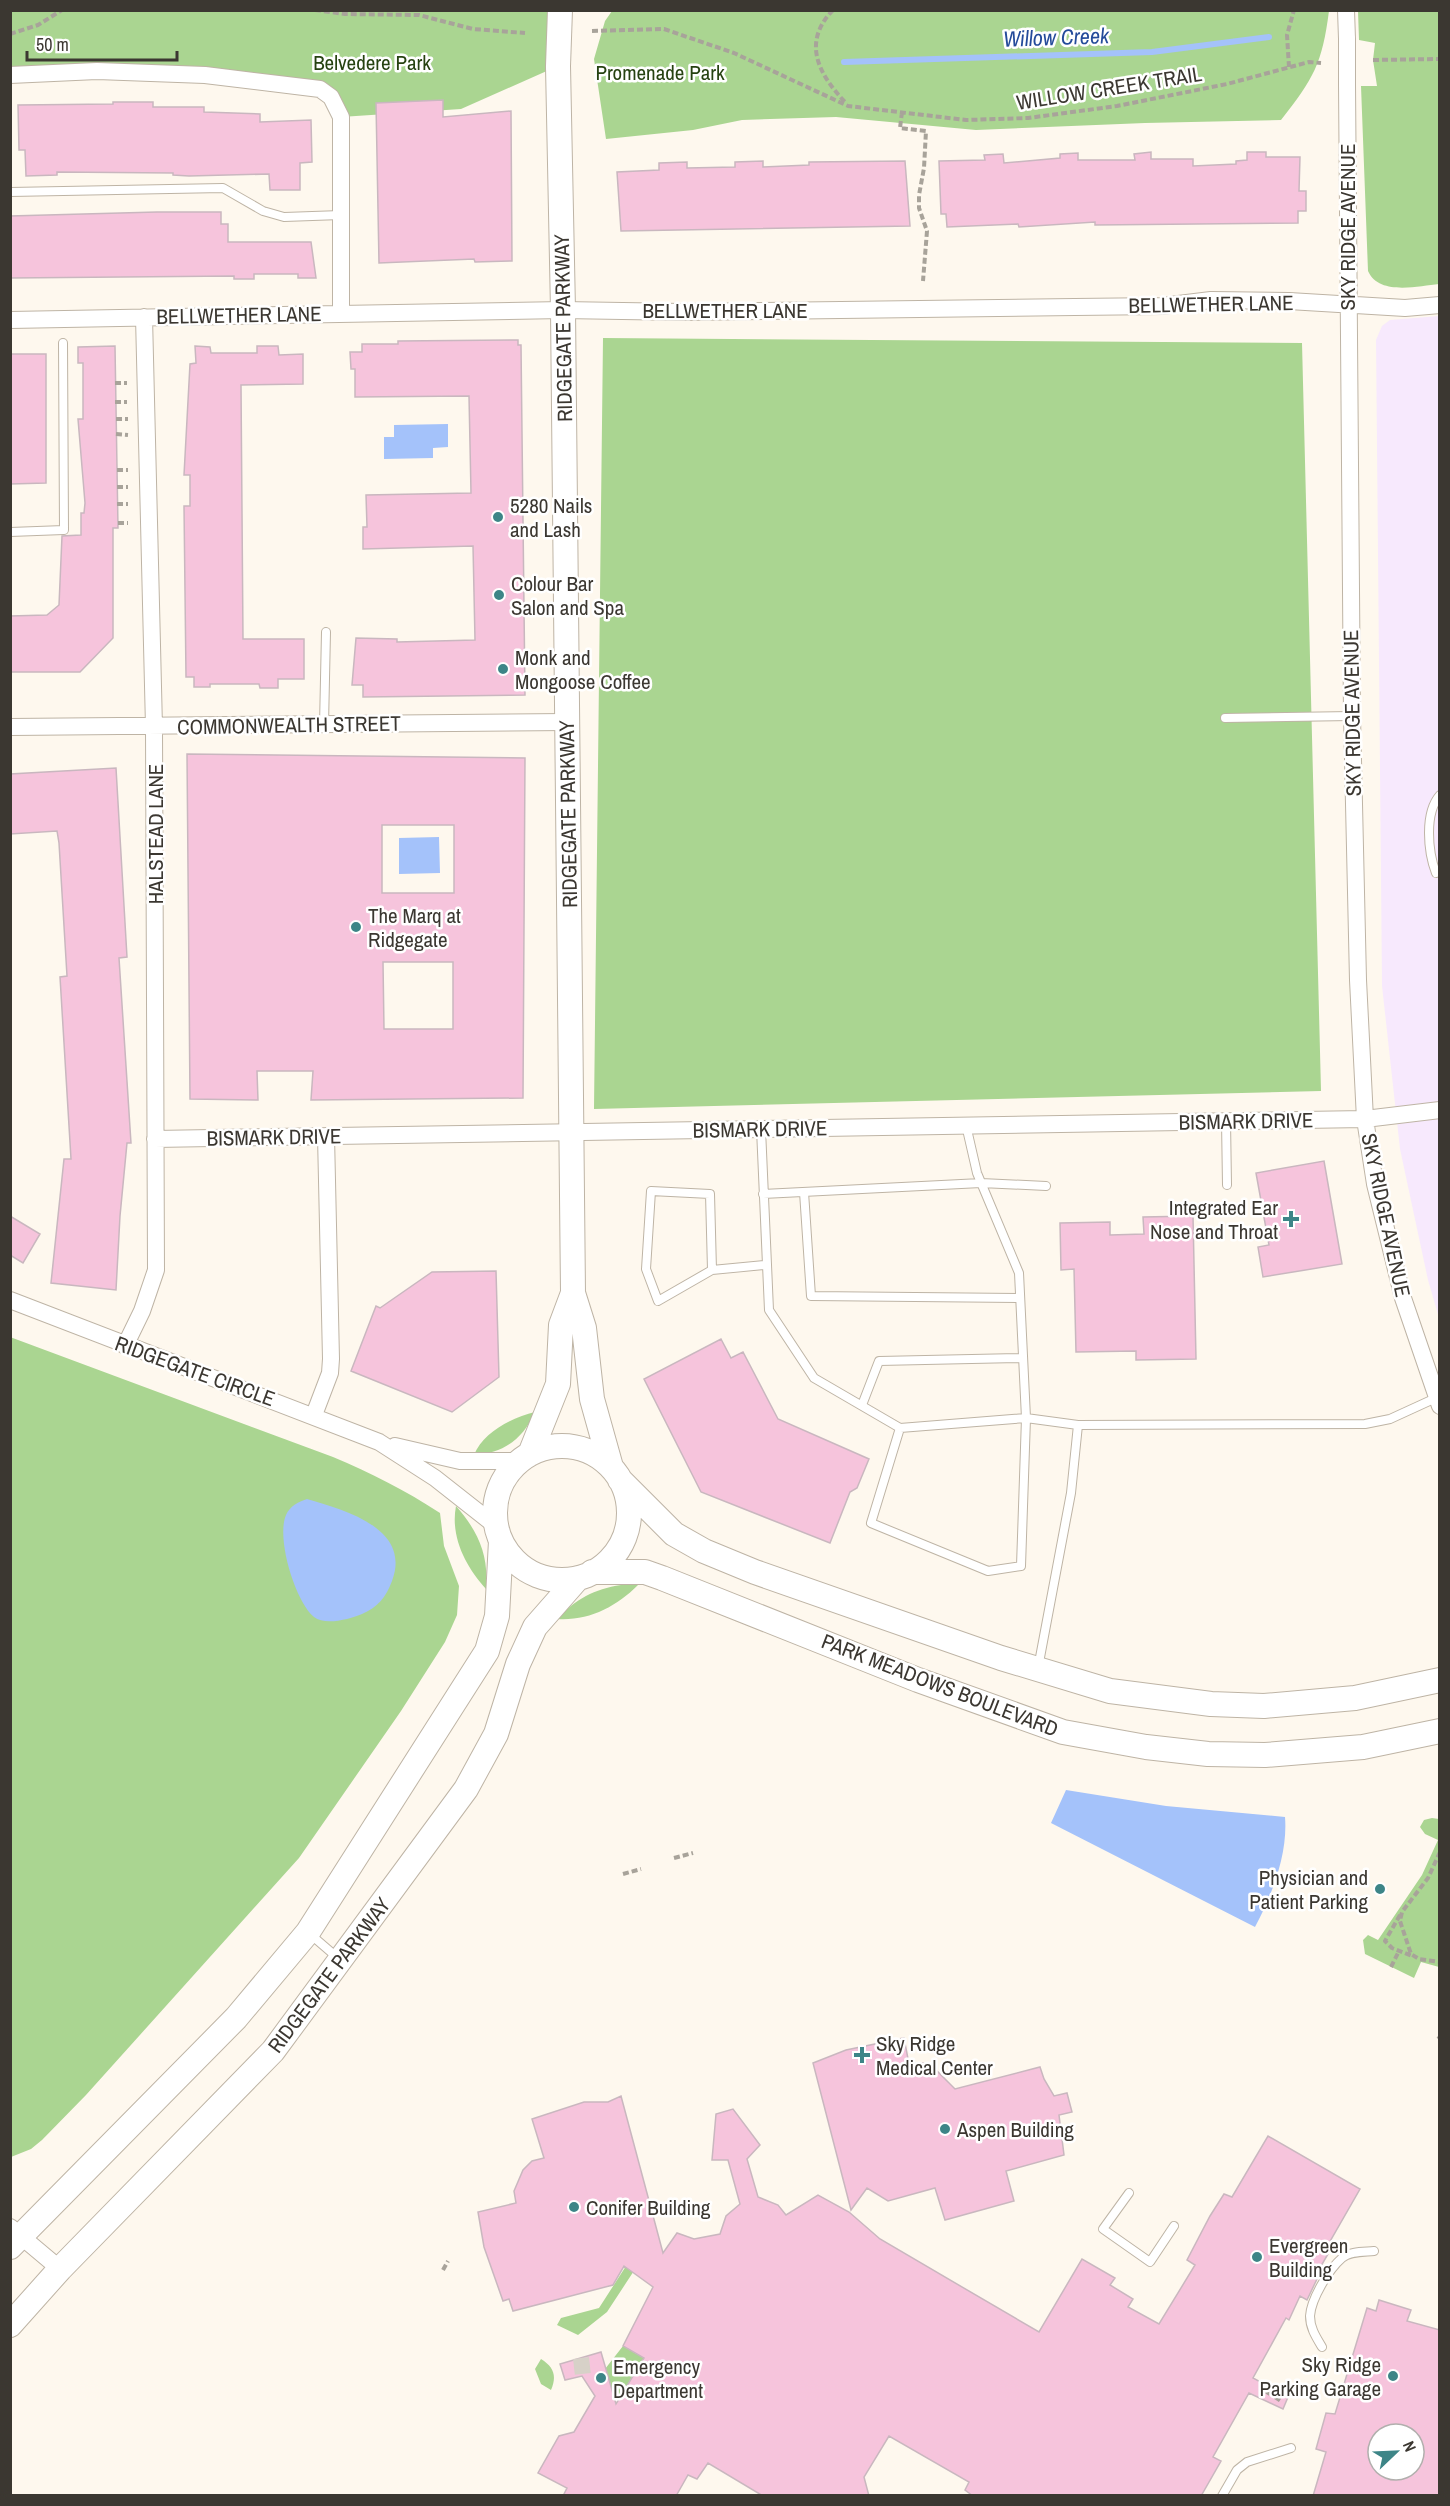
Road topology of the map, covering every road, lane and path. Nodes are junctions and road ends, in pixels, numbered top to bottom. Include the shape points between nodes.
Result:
1 (63, 10) edge
2 (315, 10) edge
3 (420, 10) edge
4 (560, 10) edge
5 (832, 10) edge
6 (1294, 10) edge
7 (1346, 10) edge
8 (322, 12) edge
9 (423, 16) junction
10 (592, 32) dead end
11 (525, 33) dead end
12 (10, 34) edge
13 (1440, 59) edge
14 (1373, 60) dead end
15 (1321, 63) dead end
16 (1289, 67) junction
17 (10, 75) edge
18 (848, 106) junction
19 (902, 112) junction
20 (10, 192) edge
21 (341, 215) junction
22 (923, 281) dead end
23 (1346, 304) junction
24 (1440, 305) edge
25 (564, 310) junction
26 (341, 314) junction
27 (144, 317) junction
28 (10, 320) edge
29 (63, 343) dead end
30 (115, 383) dead end
31 (127, 383) dead end
32 (115, 402) dead end
33 (128, 402) dead end
34 (116, 419) dead end
35 (128, 419) dead end
36 (116, 434) dead end
37 (128, 435) dead end
38 (128, 470) dead end
39 (117, 471) dead end
40 (117, 487) dead end
41 (128, 487) dead end
42 (117, 504) dead end
43 (128, 504) dead end
44 (118, 523) dead end
45 (128, 523) dead end
46 (10, 532) edge
47 (326, 632) dead end
48 (1352, 716) junction
49 (1225, 718) dead end
50 (567, 722) junction
51 (324, 725) junction
52 (10, 727) edge
53 (154, 727) junction
54 (1440, 795) edge
55 (1436, 873) dead end
56 (1440, 1110) edge
57 (1365, 1119) junction
58 (1226, 1121) junction
59 (966, 1125) junction
60 (761, 1129) junction
61 (572, 1132) junction
62 (326, 1136) junction
63 (156, 1139) junction
64 (981, 1183) junction
65 (1227, 1185) dead end
66 (1046, 1186) dead end
67 (804, 1192) junction
68 (763, 1194) junction
69 (765, 1265) junction
70 (712, 1270) junction
71 (573, 1293) junction
72 (1020, 1298) junction
73 (10, 1300) edge
74 (125, 1346) junction
75 (1023, 1358) junction
76 (1438, 1400) edge
77 (862, 1405) junction
78 (314, 1415) junction
79 (1026, 1419) junction
80 (1078, 1425) junction
81 (900, 1428) junction
82 (379, 1442) junction
83 (525, 1457) junction
84 (615, 1473) junction
85 (499, 1534) junction
86 (585, 1575) junction
87 (1038, 1668) junction
88 (1440, 1680) edge
89 (1440, 1731) edge
90 (1440, 1852) edge
91 (693, 1853) dead end
92 (674, 1858) dead end
93 (1440, 1864) edge
94 (1434, 1868) junction
95 (641, 1869) dead end
96 (623, 1874) dead end
97 (1402, 1912) junction
98 (308, 1932) junction
99 (1399, 1951) junction
100 (1419, 1959) junction
101 (341, 1961) junction
102 (1440, 1962) edge
103 (1391, 1967) dead end
104 (1129, 2193) dead end
105 (1174, 2226) dead end
106 (14, 2237) edge
107 (1374, 2251) dead end
108 (448, 2262) dead end
109 (60, 2269) junction
110 (443, 2270) dead end
111 (10, 2325) edge
112 (1322, 2347) dead end
113 (1265, 2391) dead end
114 (1281, 2401) dead end
115 (1291, 2448) dead end
116 (1222, 2496) edge

1 - 12 path via 38,25
2 - 8 path
3 - 9 path
4 - 25 main road, RIDGEGATE PARKWAY, bridge
5 - 18 path via 817,33 819,68
6 - 16 path via 1287,35
7 - 23 street, SKY RIDGE AVENUE, bridge
8 - 9 path
9 - 11 path via 473,29
10 - 18 path, WILLOW CREEK TRAIL via 664,29 734,53
13 - 14 path
15 - 16 path, WILLOW CREEK TRAIL
16 - 19 path, WILLOW CREEK TRAIL via 1117,106 1028,118 966,120
17 - 21 street via 97,71 193,75 320,89 331,97 341,117
18 - 19 path, WILLOW CREEK TRAIL
19 - 22 path via 900,128 926,131 919,195 927,231
20 - 21 lane via 223,188 263,211 284,217
21 - 26 street
23 - 24 street, BELLWETHER LANE via 1405,308
23 - 25 street, BELLWETHER LANE via 1211,300 1162,306
23 - 48 street, SKY RIDGE AVENUE
25 - 26 street, BELLWETHER LANE
25 - 50 main road, RIDGEGATE PARKWAY
26 - 27 street, BELLWETHER LANE
27 - 28 street, BELLWETHER LANE
27 - 53 street, HALSTEAD LANE
29 - 46 lane via 64,530
30 - 31 path
32 - 33 path
34 - 35 path
36 - 37 path
38 - 39 path
40 - 41 path
42 - 43 path
44 - 45 path
47 - 51 lane
48 - 49 lane
48 - 57 street, SKY RIDGE AVENUE
50 - 51 street, COMMONWEALTH STREET
50 - 61 main road, RIDGEGATE PARKWAY
51 - 53 street, COMMONWEALTH STREET
52 - 53 street, COMMONWEALTH STREET
53 - 63 street, HALSTEAD LANE
54 - 55 lane via 1435,800 1430,823 1431,861
56 - 57 street, BISMARK DRIVE
57 - 58 street, BISMARK DRIVE
57 - 76 street, SKY RIDGE AVENUE via 1375,1185 1403,1298
58 - 59 street, BISMARK DRIVE
58 - 65 lane
59 - 60 street, BISMARK DRIVE
59 - 64 lane
60 - 61 street, BISMARK DRIVE
60 - 68 lane
61 - 62 street, BISMARK DRIVE
61 - 71 main road, RIDGEGATE PARKWAY
62 - 63 street, BISMARK DRIVE
62 - 78 street via 331,1359 330,1373
63 - 74 street, HALSTEAD LANE via 156,1270
64 - 66 lane
64 - 67 lane
64 - 72 lane via 1019,1273
67 - 68 lane
67 - 72 lane via 811,1296
68 - 69 lane
69 - 70 lane
69 - 77 lane via 769,1310 814,1378
70 - 70 lane via 658,1301 646,1269 651,1191 710,1194
71 - 83 main road, RIDGEGATE PARKWAY via 561,1325 558,1384
71 - 84 main road, RIDGEGATE PARKWAY via 584,1328 592,1399
72 - 75 lane
73 - 74 street, RIDGEGATE CIRCLE
74 - 78 street, RIDGEGATE CIRCLE
75 - 77 lane via 879,1360
75 - 79 lane
76 - 80 lane via 1390,1419 1365,1424
77 - 81 lane
78 - 82 street, RIDGEGATE CIRCLE
79 - 80 lane
79 - 81 lane
79 - 81 lane via 1021,1566 988,1571 871,1523
80 - 87 lane via 1071,1494
82 - 83 street, RIDGEGATE CIRCLE via 460,1461
82 - 85 street, RIDGEGATE CIRCLE via 435,1478
83 - 84 main road via 553,1446 569,1446 598,1456
83 - 85 main road, RIDGEGATE PARKWAY via 503,1481 497,1495
84 - 86 main road, RIDGEGATE PARKWAY via 628,1509 628,1524 616,1552
84 - 87 main road, PARK MEADOWS BOULEVARD via 674,1534 704,1551
85 - 86 main road via 520,1565 533,1573 548,1578
85 - 98 main road, RIDGEGATE PARKWAY via 497,1616 487,1652
86 - 89 main road, PARK MEADOWS BOULEVARD via 645,1572 929,1684 1070,1733 1146,1747 1264,1755 1363,1747
86 - 101 main road, RIDGEGATE PARKWAY via 535,1627 518,1664 496,1734 466,1789
87 - 88 main road, PARK MEADOWS BOULEVARD via 1110,1690 1211,1704 1264,1706 1355,1698
90 - 94 path
91 - 92 path
93 - 94 path
94 - 97 path
95 - 96 path
97 - 99 path via 1385,1941
97 - 100 path via 1405,1940 1411,1954
98 - 101 lane
98 - 106 main road, RIDGEGATE PARKWAY via 236,2018
99 - 100 path
99 - 103 path
100 - 102 path
101 - 109 main road, RIDGEGATE PARKWAY via 273,2050
104 - 105 lane via 1103,2229 1150,2262
106 - 109 street
107 - 112 lane via 1342,2257 1313,2303 1311,2327
108 - 110 path
109 - 111 main road, RIDGEGATE PARKWAY
113 - 114 path
115 - 116 lane via 1247,2462 1237,2470

